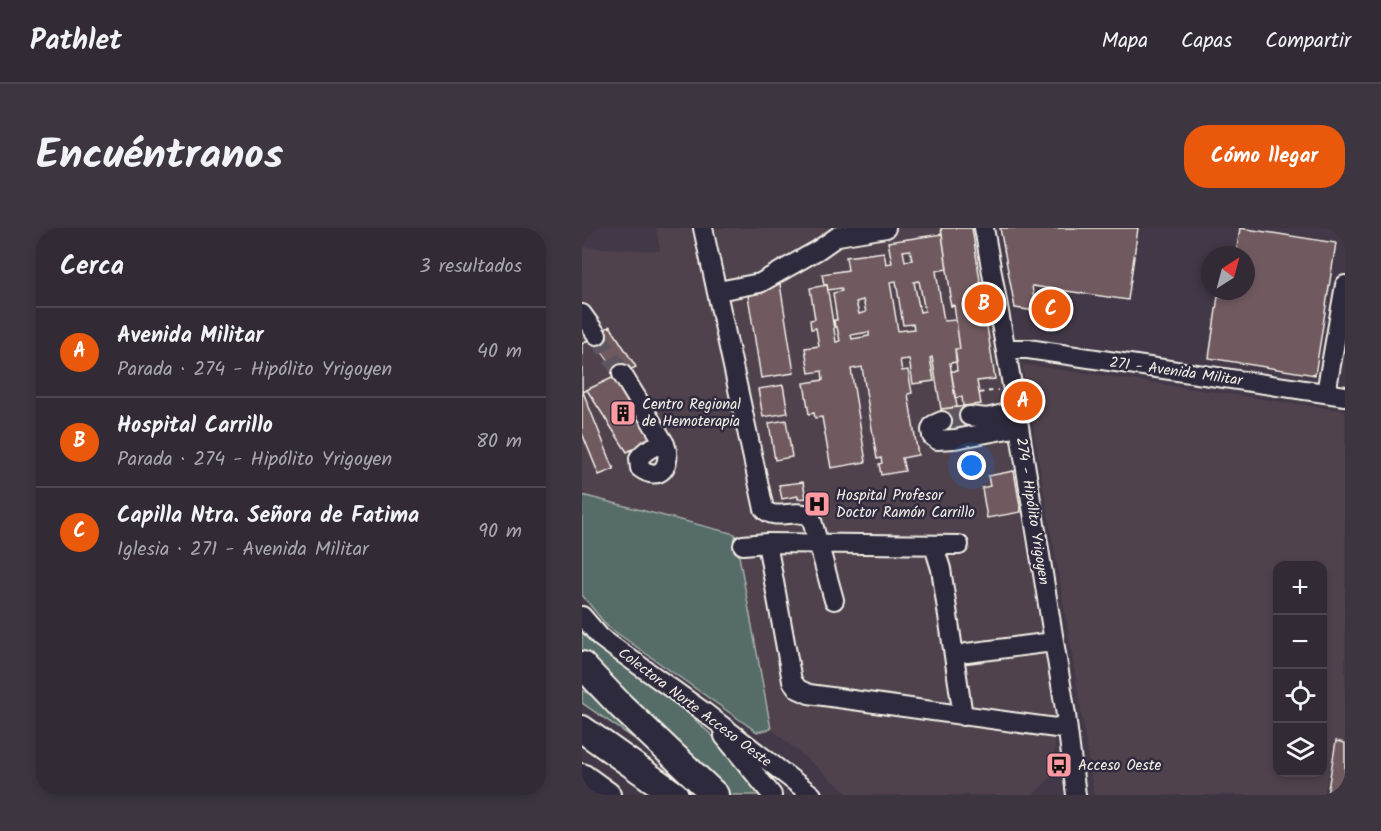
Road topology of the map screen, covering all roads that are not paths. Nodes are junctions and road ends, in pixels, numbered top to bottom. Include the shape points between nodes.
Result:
1 (704, 228) edge
2 (886, 228) edge
3 (984, 228) edge
4 (836, 232) edge
5 (1345, 285) edge
6 (718, 291) junction
7 (582, 314) edge
8 (597, 335) tunnel mouth
9 (1006, 349) junction
10 (622, 374) tunnel mouth
11 (1326, 393) junction
12 (1345, 396) edge
13 (969, 416) tunnel mouth
14 (1018, 419) junction
15 (942, 421) dead end
16 (665, 444) dead end
17 (767, 543) junction
18 (817, 543) junction
19 (744, 545) dead end
20 (959, 545) dead end
21 (934, 546) junction
22 (834, 600) dead end
23 (582, 616) edge
24 (1054, 645) junction
25 (967, 653) dead end
26 (582, 665) edge
27 (582, 684) edge
28 (621, 706) junction
29 (704, 712) junction
30 (963, 716) junction
31 (1067, 723) junction
32 (582, 729) edge
33 (582, 777) edge
34 (607, 795) edge
35 (675, 795) edge
36 (715, 795) edge
37 (772, 795) edge
38 (812, 795) edge
39 (1076, 795) edge

1 - 6 street
2 - 4 street
3 - 9 street, 274 - Hipólito Yrigoyen
4 - 6 street via 819,250 760,282
5 - 11 street
6 - 18 street via 764,509 772,514 807,514
7 - 8 street
9 - 11 street, 271 - Avenida Militar
9 - 14 street, 274 - Hipólito Yrigoyen
10 - 16 street
11 - 12 street, 271 - Avenida Militar
13 - 14 street
14 - 15 street via 955,439 937,440 931,430
14 - 24 street, 274 - Hipólito Yrigoyen
17 - 18 street
17 - 19 street
17 - 30 street via 792,681 798,690
18 - 21 street
18 - 22 street
20 - 21 street
21 - 30 street via 941,569
23 - 29 street, Colectora Norte Acceso Oeste via 608,643
24 - 25 street
24 - 31 street, 274 - Hipólito Yrigoyen
26 - 28 highway
27 - 28 street
28 - 36 highway
29 - 37 street
29 - 38 street, Colectora Norte Acceso Oeste
30 - 31 street via 1056,728
31 - 39 street, 274 - Hipólito Yrigoyen
32 - 35 highway
33 - 34 highway

